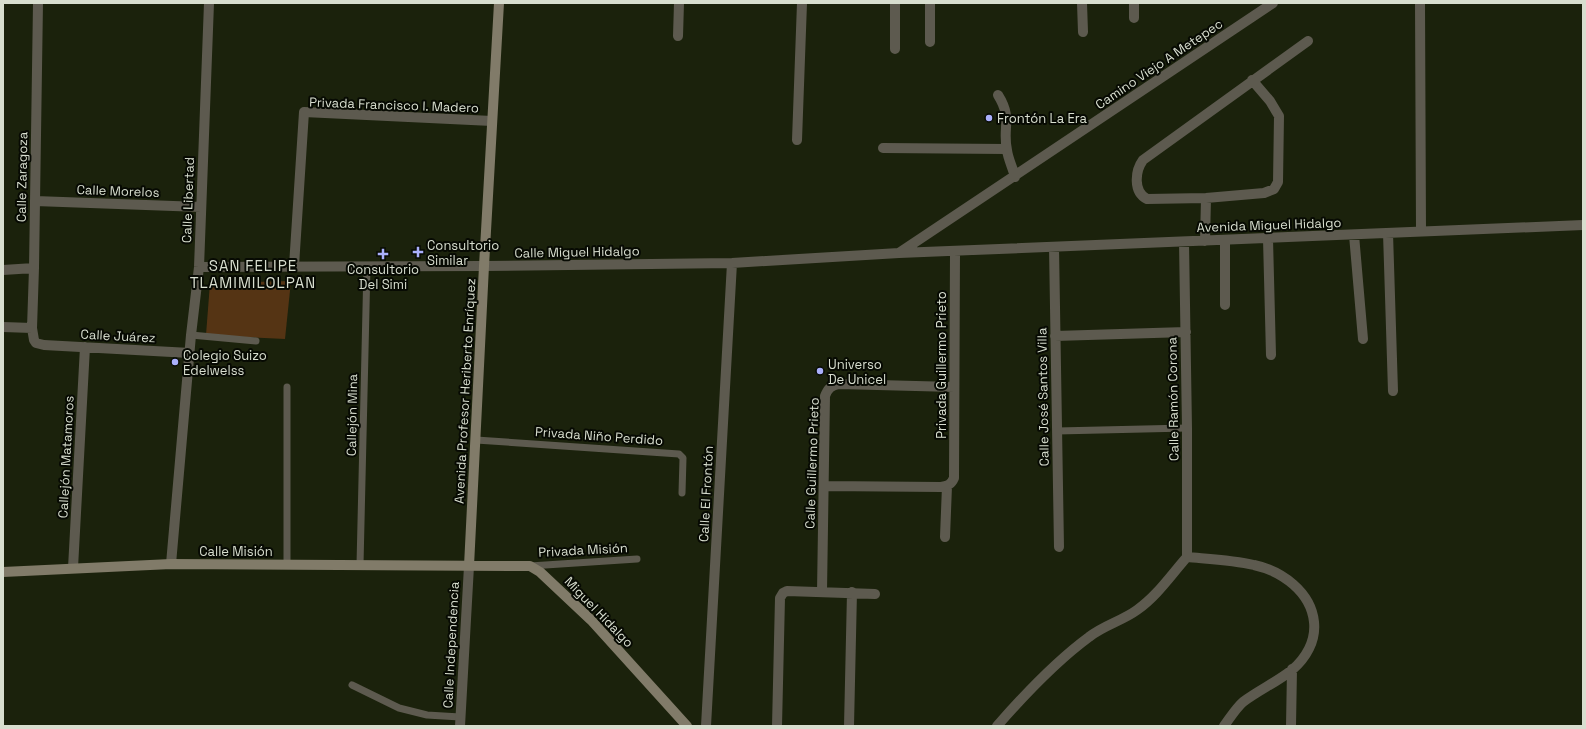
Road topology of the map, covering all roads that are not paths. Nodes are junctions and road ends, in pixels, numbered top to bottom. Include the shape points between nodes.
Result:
1 (38, 3) edge
2 (209, 3) edge
3 (499, 3) edge
4 (679, 3) edge
5 (802, 3) edge
6 (895, 3) edge
7 (930, 3) edge
8 (1082, 3) edge
9 (1134, 3) edge
10 (1273, 3) edge
11 (1420, 3) edge
12 (1134, 18) dead end
13 (1083, 32) dead end
14 (678, 36) dead end
15 (1308, 41) dead end
16 (930, 42) dead end
17 (895, 49) dead end
18 (1252, 80) junction
19 (998, 95) dead end
20 (492, 121) junction
21 (797, 140) dead end
22 (883, 148) dead end
23 (1006, 149) junction
24 (1015, 177) junction
25 (1206, 198) junction
26 (35, 201) junction
27 (201, 207) junction
28 (1583, 225) edge
29 (1420, 231) junction
30 (1388, 233) junction
31 (1354, 235) junction
32 (1268, 239) junction
33 (1205, 241) junction
34 (1224, 241) junction
35 (1184, 242) junction
36 (1054, 247) junction
37 (956, 252) junction
38 (899, 253) junction
39 (732, 263) junction
40 (199, 266) junction
41 (294, 266) junction
42 (367, 266) junction
43 (484, 266) junction
44 (34, 268) junction
45 (3, 270) edge
46 (1225, 305) dead end
47 (3, 328) edge
48 (32, 328) junction
49 (1186, 332) junction
50 (191, 335) junction
51 (1055, 336) junction
52 (1363, 339) dead end
53 (256, 341) dead end
54 (44, 345) joint
55 (85, 347) junction
56 (190, 353) junction
57 (1271, 355) dead end
58 (287, 387) dead end
59 (954, 387) junction
60 (1393, 391) dead end
61 (1187, 428) junction
62 (1057, 432) junction
63 (476, 440) junction
64 (950, 482) junction
65 (824, 486) junction
66 (682, 493) dead end
67 (945, 538) dead end
68 (1059, 547) dead end
69 (1187, 557) junction
70 (637, 559) dead end
71 (171, 564) junction
72 (287, 564) junction
73 (360, 565) junction
74 (469, 566) junction
75 (530, 566) junction
76 (73, 568) junction
77 (3, 572) edge
78 (822, 592) junction
79 (852, 592) junction
80 (874, 594) dead end
81 (1292, 669) junction
82 (352, 685) dead end
83 (460, 721) edge
84 (687, 726) edge
85 (706, 726) edge
86 (777, 726) edge
87 (849, 726) edge
88 (997, 726) edge
89 (1224, 726) edge
90 (1291, 726) edge

1 - 26 street, Calle Zaragoza
2 - 27 street, Calle Libertad
3 - 20 main road, Avenida Profesor Heriberto Enríquez
4 - 14 street
5 - 21 street
6 - 17 street
7 - 16 street
8 - 13 street
9 - 12 street
10 - 24 street, Camino Viejo A Metepec
11 - 29 street
15 - 18 street
18 - 25 street via 1279,116 1277,186 1264,193
18 - 25 street via 1149,154 1138,166 1138,188 1147,199
19 - 23 street via 1006,113
20 - 41 street, Privada Francisco I. Madero via 304,112
20 - 43 main road, Avenida Profesor Heriberto Enríquez
22 - 23 street
23 - 24 street
24 - 38 street, Camino Viejo A Metepec
25 - 33 street
26 - 27 street, Calle Morelos
26 - 44 street, Calle Zaragoza
27 - 40 street, Calle Libertad
28 - 29 street, Avenida Miguel Hidalgo
29 - 30 street, Avenida Miguel Hidalgo
30 - 31 street, Avenida Miguel Hidalgo
30 - 60 street
31 - 32 street, Avenida Miguel Hidalgo
31 - 52 street
32 - 34 street, Avenida Miguel Hidalgo
32 - 57 street
33 - 34 street, Avenida Miguel Hidalgo
33 - 35 street, Avenida Miguel Hidalgo
34 - 46 street
35 - 36 street, Avenida Miguel Hidalgo
35 - 49 street, Calle Ramón Corona
36 - 37 street, Avenida Miguel Hidalgo
36 - 51 street, Calle José Santos Villa
37 - 38 street, Calle Miguel Hidalgo
37 - 59 street, Privada Guillermo Prieto
38 - 39 street, Calle Miguel Hidalgo
39 - 43 street, Calle Miguel Hidalgo
39 - 85 street, Calle El Frontón
40 - 41 street, Calle Miguel Hidalgo
40 - 50 street, Calle Libertad
41 - 42 street, Calle Miguel Hidalgo
42 - 43 street, Calle Miguel Hidalgo
42 - 73 lane, Callejón Mina
43 - 63 main road, Avenida Profesor Heriberto Enríquez
44 - 45 street
44 - 48 street, Calle Zaragoza
47 - 48 street
48 - 54 street, Calle Zaragoza via 36,343
49 - 51 street
49 - 61 street, Calle Ramón Corona
50 - 53 lane
50 - 56 street, Calle Libertad
51 - 62 street, Calle José Santos Villa
54 - 55 street, Calle Juárez
55 - 56 street, Calle Juárez
55 - 76 street, Callejón Matamoros
56 - 71 street, Calle Libertad
58 - 72 lane
59 - 64 street, Privada Guillermo Prieto
59 - 65 street, Calle Guillermo Prieto via 839,384 832,386 825,396
61 - 62 lane
61 - 69 street, Calle Ramón Corona
62 - 68 street, Calle José Santos Villa
63 - 66 lane, Privada Niño Perdido via 679,454 683,458
63 - 74 main road, Avenida Profesor Heriberto Enríquez
64 - 65 street
64 - 67 street, Privada Guillermo Prieto
65 - 78 street, Calle Guillermo Prieto
69 - 81 street via 1254,565 1291,582 1302,593 1313,612 1315,629 1312,643
69 - 88 street via 1151,599 1075,648 1038,682
70 - 75 lane, Privada Misión
71 - 72 main road, Calle Misión
71 - 76 main road, Calle Misión
72 - 73 main road, Calle Misión
73 - 74 main road, Calle Misión
74 - 75 main road
74 - 83 street, Calle Independencia
75 - 84 main road, Miguel Hidalgo via 540,572 591,620
76 - 77 main road, Calle Misión
78 - 79 street
78 - 86 street via 787,591 780,598
79 - 80 street
79 - 87 street
81 - 89 street via 1242,703
81 - 90 street
82 - 83 lane via 399,708

